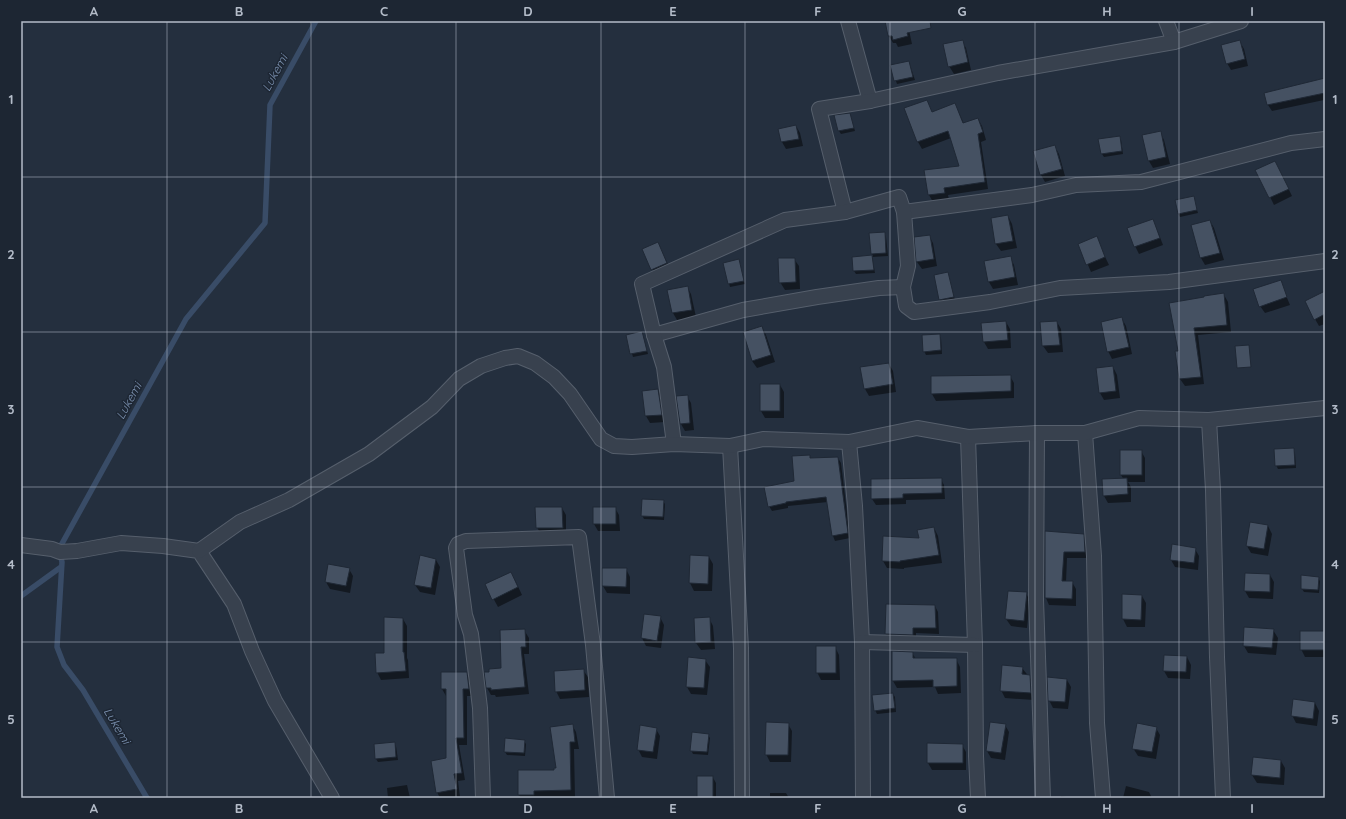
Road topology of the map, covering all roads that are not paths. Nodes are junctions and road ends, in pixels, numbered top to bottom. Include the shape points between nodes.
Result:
1 (848, 21) edge
2 (1166, 21) edge
3 (1241, 21) edge
4 (1174, 42) junction
5 (870, 101) junction
6 (1325, 139) edge
7 (845, 212) junction
8 (904, 212) junction
9 (1325, 261) edge
10 (903, 287) junction
11 (654, 335) junction
12 (1325, 408) edge
13 (1209, 420) junction
14 (1037, 433) junction
15 (1085, 433) junction
16 (968, 437) junction
17 (849, 442) junction
18 (674, 444) junction
19 (730, 446) junction
20 (21, 545) edge
21 (199, 551) junction
22 (862, 642) junction
23 (975, 645) junction
24 (332, 798) edge
25 (483, 798) edge
26 (607, 798) edge
27 (742, 798) edge
28 (864, 798) edge
29 (978, 798) edge
30 (1043, 798) edge
31 (1104, 798) edge
32 (1223, 798) edge

1 - 5 street
2 - 4 street
3 - 4 street
4 - 5 street via 998,73
5 - 7 street via 819,109
6 - 8 street via 1291,143 1141,182 1076,185 1032,194
7 - 8 street via 899,197
7 - 11 street via 785,220 642,284
8 - 10 street via 908,266
9 - 10 street via 1168,282 1060,288 990,302 914,312 906,306
10 - 11 street via 879,288 743,310
11 - 18 street via 664,367
12 - 13 street
13 - 15 street via 1139,418
13 - 32 street
14 - 15 street
14 - 16 street
14 - 30 street via 1036,600
15 - 31 street via 1094,556 1097,723
16 - 17 street via 917,428
16 - 23 street
17 - 19 street via 763,439
17 - 22 street
18 - 19 street
18 - 21 street via 614,446 601,439 570,394 554,377 535,363 518,356 506,358 481,366 459,379 432,407 369,454 289,500 240,522
19 - 27 street via 741,648
20 - 21 street via 60,552 121,543
21 - 24 street via 234,604 275,701
22 - 23 street
22 - 28 street
23 - 29 street
25 - 26 street via 480,708 471,634 465,615 456,548 458,544 466,541 579,537 593,645

